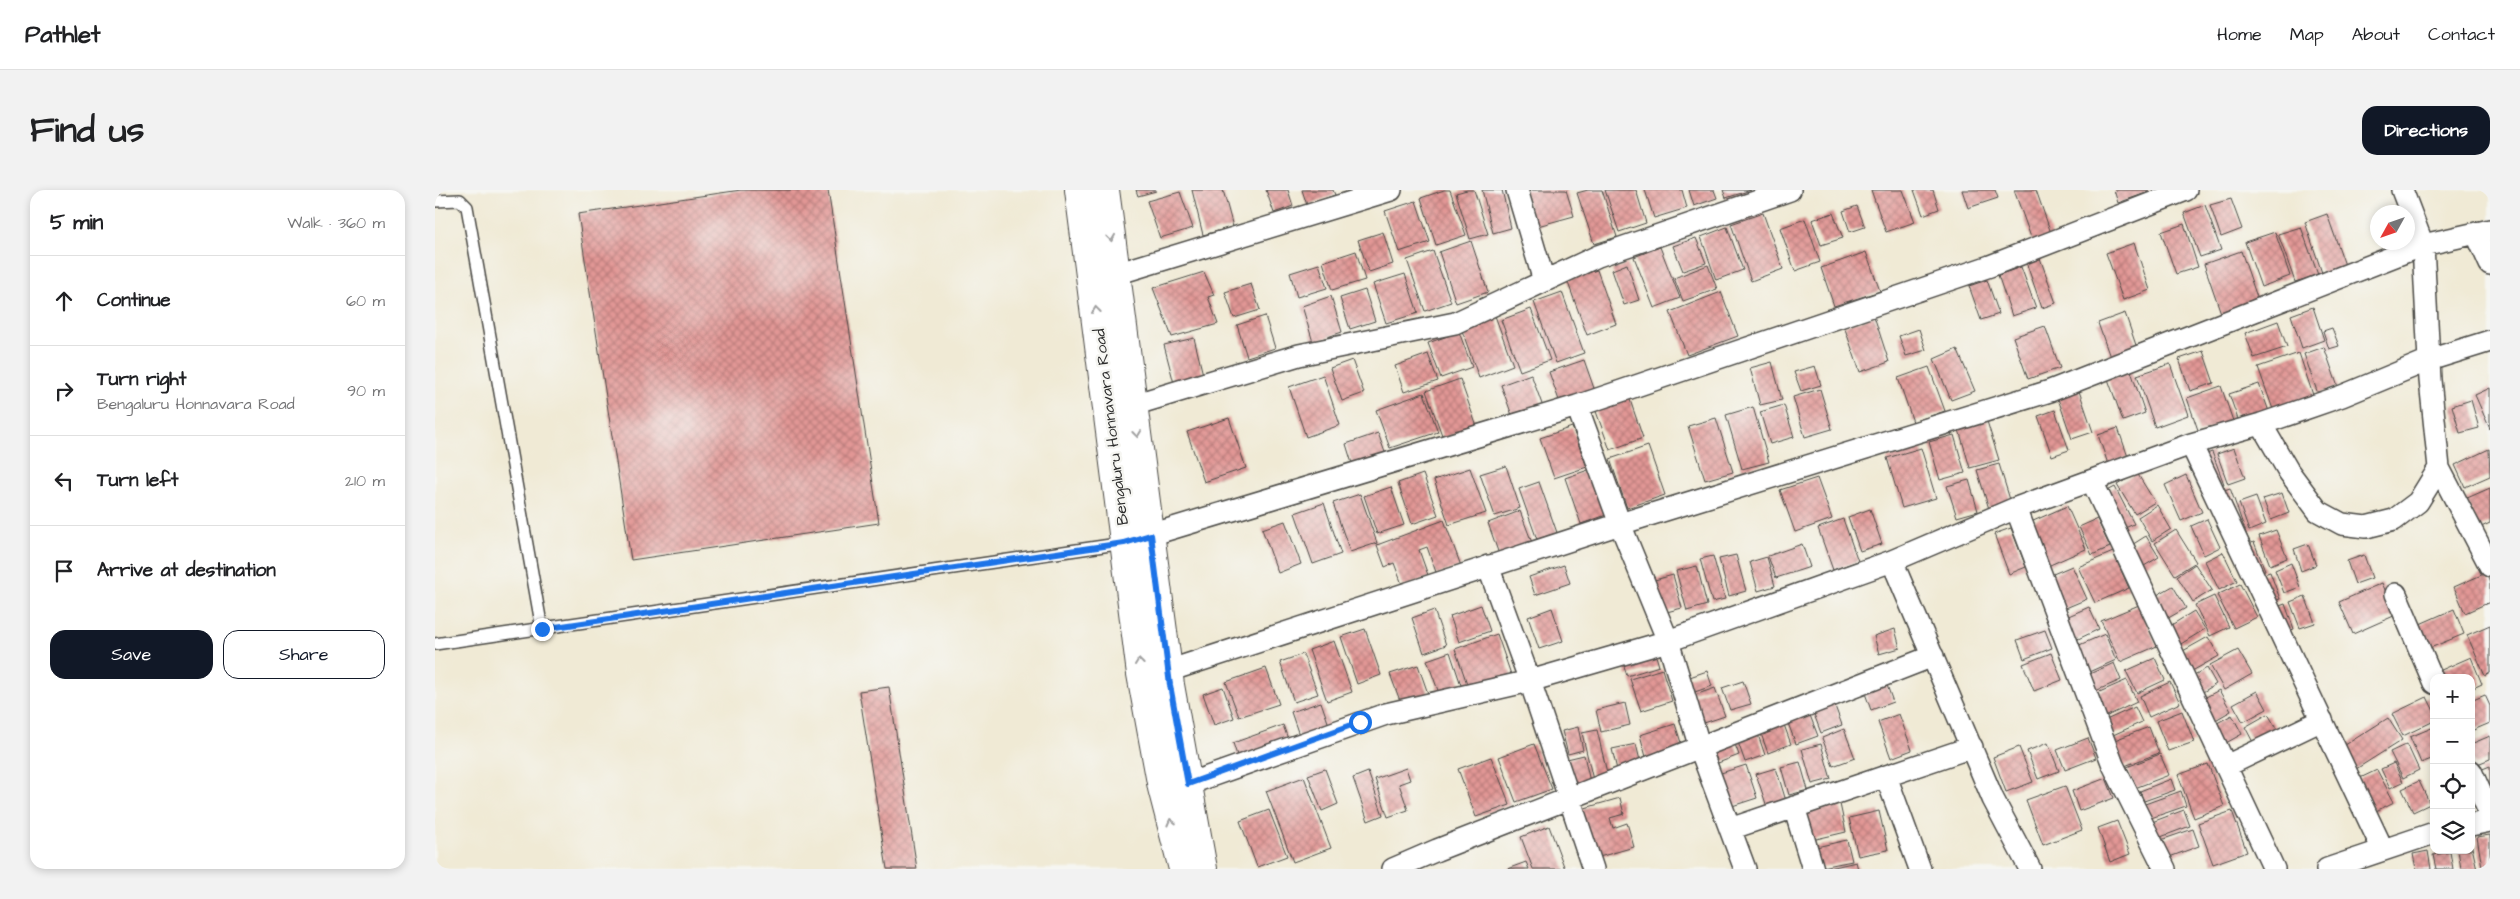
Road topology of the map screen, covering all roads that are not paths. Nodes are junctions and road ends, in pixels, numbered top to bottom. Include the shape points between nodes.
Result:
1 (1079, 190) edge
2 (1105, 190) edge
3 (1391, 190) edge
4 (1517, 190) edge
5 (1790, 190) edge
6 (2186, 190) edge
7 (2402, 190) edge
8 (435, 201) edge
9 (2483, 232) edge
10 (2423, 245) junction
11 (2490, 264) edge
12 (1116, 274) junction
13 (1544, 281) junction
14 (2490, 341) edge
15 (2429, 360) junction
16 (1133, 405) junction
17 (1577, 406) junction
18 (2261, 424) junction
19 (2191, 444) junction
20 (2439, 468) junction
21 (2092, 481) junction
22 (2016, 508) junction
23 (1620, 524) junction
24 (1151, 535) junction
25 (1124, 543) junction
26 (2485, 545) edge
27 (1892, 561) junction
28 (1488, 566) junction
29 (2490, 566) edge
30 (2396, 594) dead end
31 (542, 629) junction
32 (1668, 641) junction
33 (435, 644) edge
34 (1933, 656) junction
35 (1169, 671) junction
36 (2430, 674) edge
37 (1530, 681) junction
38 (2322, 720) junction
39 (1971, 747) junction
40 (1700, 748) junction
41 (2225, 766) junction
42 (1886, 776) junction
43 (2475, 780) edge
44 (1188, 784) junction
45 (1568, 800) junction
46 (1794, 807) junction
47 (2490, 814) edge
48 (2490, 821) edge
49 (2475, 824) edge
50 (1730, 829) junction
51 (2430, 833) edge
52 (2383, 850) junction
53 (1183, 869) edge
54 (1203, 869) edge
55 (1393, 869) edge
56 (1593, 869) edge
57 (1745, 869) edge
58 (1813, 869) edge
59 (1920, 869) edge
60 (2030, 869) edge
61 (2165, 869) edge
62 (2274, 869) edge
63 (2327, 869) edge

25 -> 1 main road, Bengaluru Honnavara Road
2 -> 12 main road, Bengaluru Honnavara Road
3 - 12 street
4 - 13 street
5 - 13 street via 1598,256
6 - 17 street via 1990,266
7 - 10 street
8 - 31 lane via 460,200 467,208
9 - 10 street
9 - 11 street
10 - 15 street
10 - 23 street via 2050,391
12 - 16 main road, Bengaluru Honnavara Road
13 - 16 street via 1455,323 1299,355
14 - 15 street
15 - 18 street via 2342,396
15 - 20 street
16 -> 24 main road, Bengaluru Honnavara Road
17 - 23 street
17 - 24 street
18 - 19 street
18 - 20 street via 2289,472 2318,511 2342,524 2366,527 2394,520 2419,502
19 - 21 street
19 - 38 street
20 - 26 street
21 - 22 street
21 - 41 street
22 - 27 street
22 - 61 street via 2113,765
23 - 28 street
23 - 32 street
24 - 25 street
24 - 35 main road, Bengaluru Honnavara Road
25 - 31 lane
53 -> 25 main road, Bengaluru Honnavara Road via 1162,788 1141,674
26 - 29 street
27 - 32 street
27 - 34 street
28 - 35 street
28 - 37 street
30 - 36 street
31 - 33 lane
32 - 37 street
32 - 40 street
34 - 39 street
34 - 40 street
35 - 44 main road, Bengaluru Honnavara Road
37 - 44 street via 1386,714
37 - 45 street
38 - 41 street
38 - 52 street
39 - 42 street
39 - 60 street via 1993,799
40 - 45 street
40 - 50 street
41 - 62 street
42 - 46 street
42 - 59 street
43 - 47 street
44 - 54 main road, Bengaluru Honnavara Road
45 - 55 street
45 - 56 street
46 - 50 street
46 - 58 street
48 - 49 street
50 - 57 street
51 - 52 street
52 - 63 street

